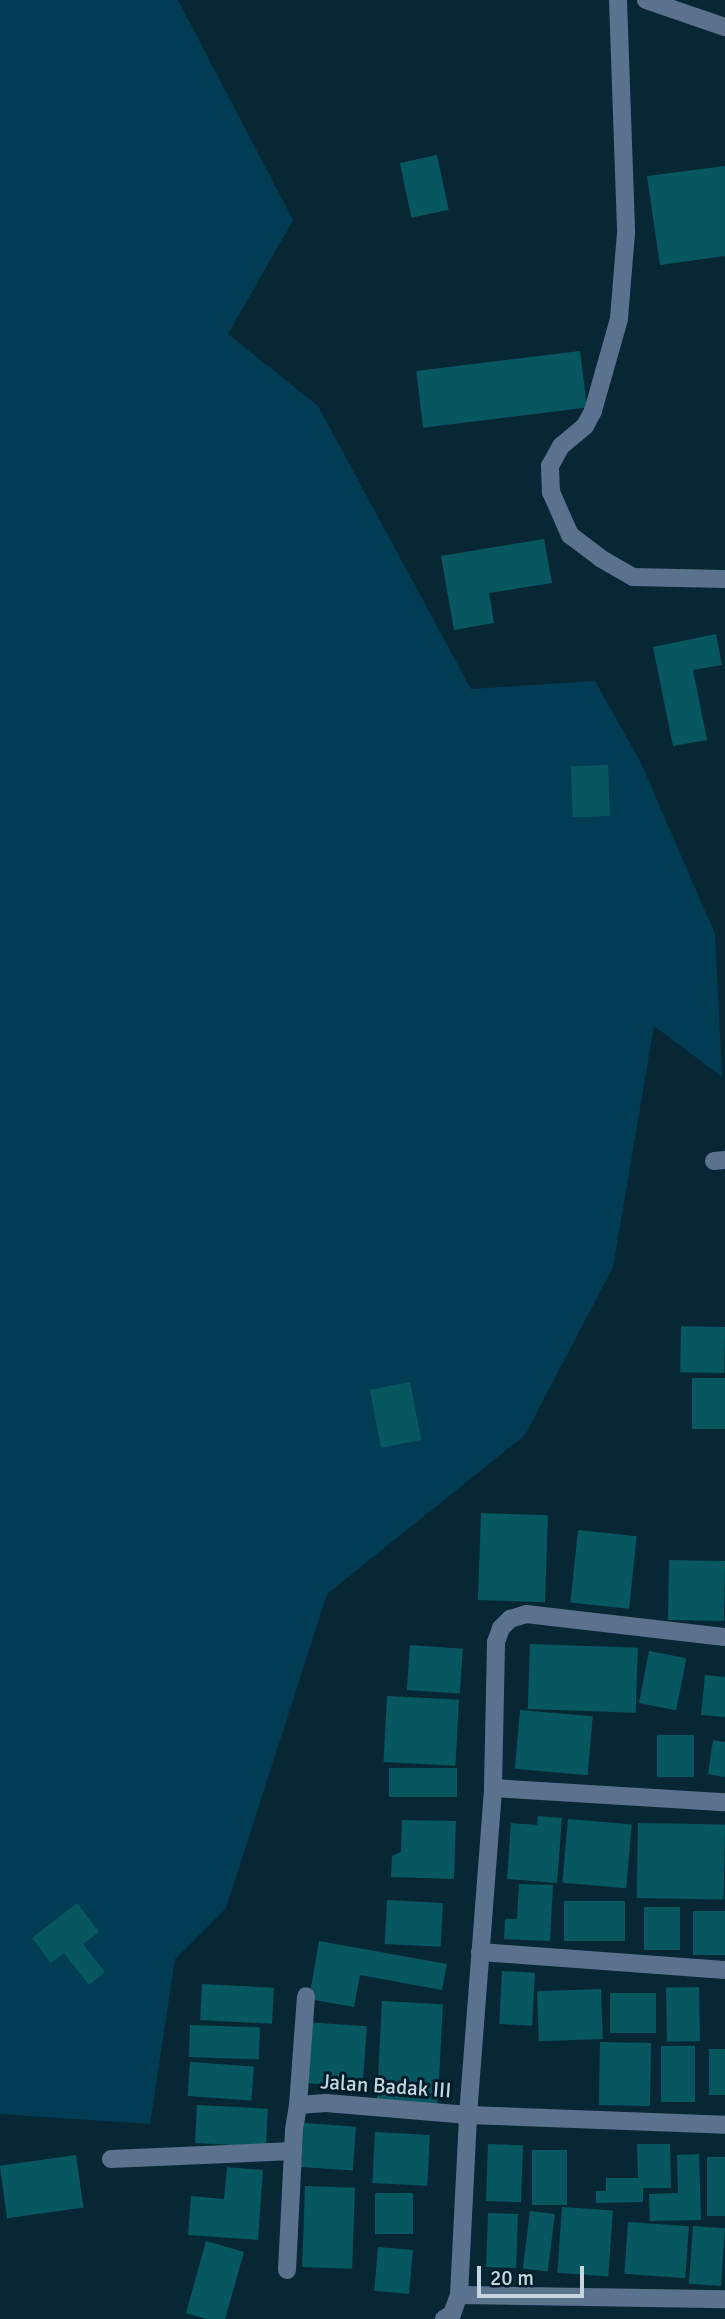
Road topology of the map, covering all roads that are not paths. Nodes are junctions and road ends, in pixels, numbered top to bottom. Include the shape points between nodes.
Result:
1 (618, 0) edge
2 (646, 0) edge
3 (725, 27) edge
4 (725, 579) edge
5 (725, 1637) edge
6 (493, 1788) junction
7 (725, 1802) edge
8 (480, 1952) junction
9 (725, 1970) edge
10 (306, 1996) dead end
11 (298, 2105) junction
12 (468, 2115) junction
13 (725, 2125) edge
14 (293, 2151) junction
15 (111, 2159) dead end
16 (287, 2270) dead end
17 (459, 2295) junction
18 (725, 2299) edge
19 (444, 2319) edge

1 - 4 street via 626,233 619,319 593,411 561,446 550,466 551,492 570,535 633,577
2 - 3 street
5 - 6 street via 526,1615 510,1619 496,1642
6 - 7 street
6 - 8 street
8 - 9 street
8 - 12 street
10 - 11 street
11 - 12 street, Jalan Badak III via 326,2103
11 - 14 street, Jalan Badak III
12 - 13 street, Jalan Badak III
12 - 17 street
14 - 15 street
14 - 16 street, Jalan Badak III
17 - 18 street
17 - 19 street via 452,2314

